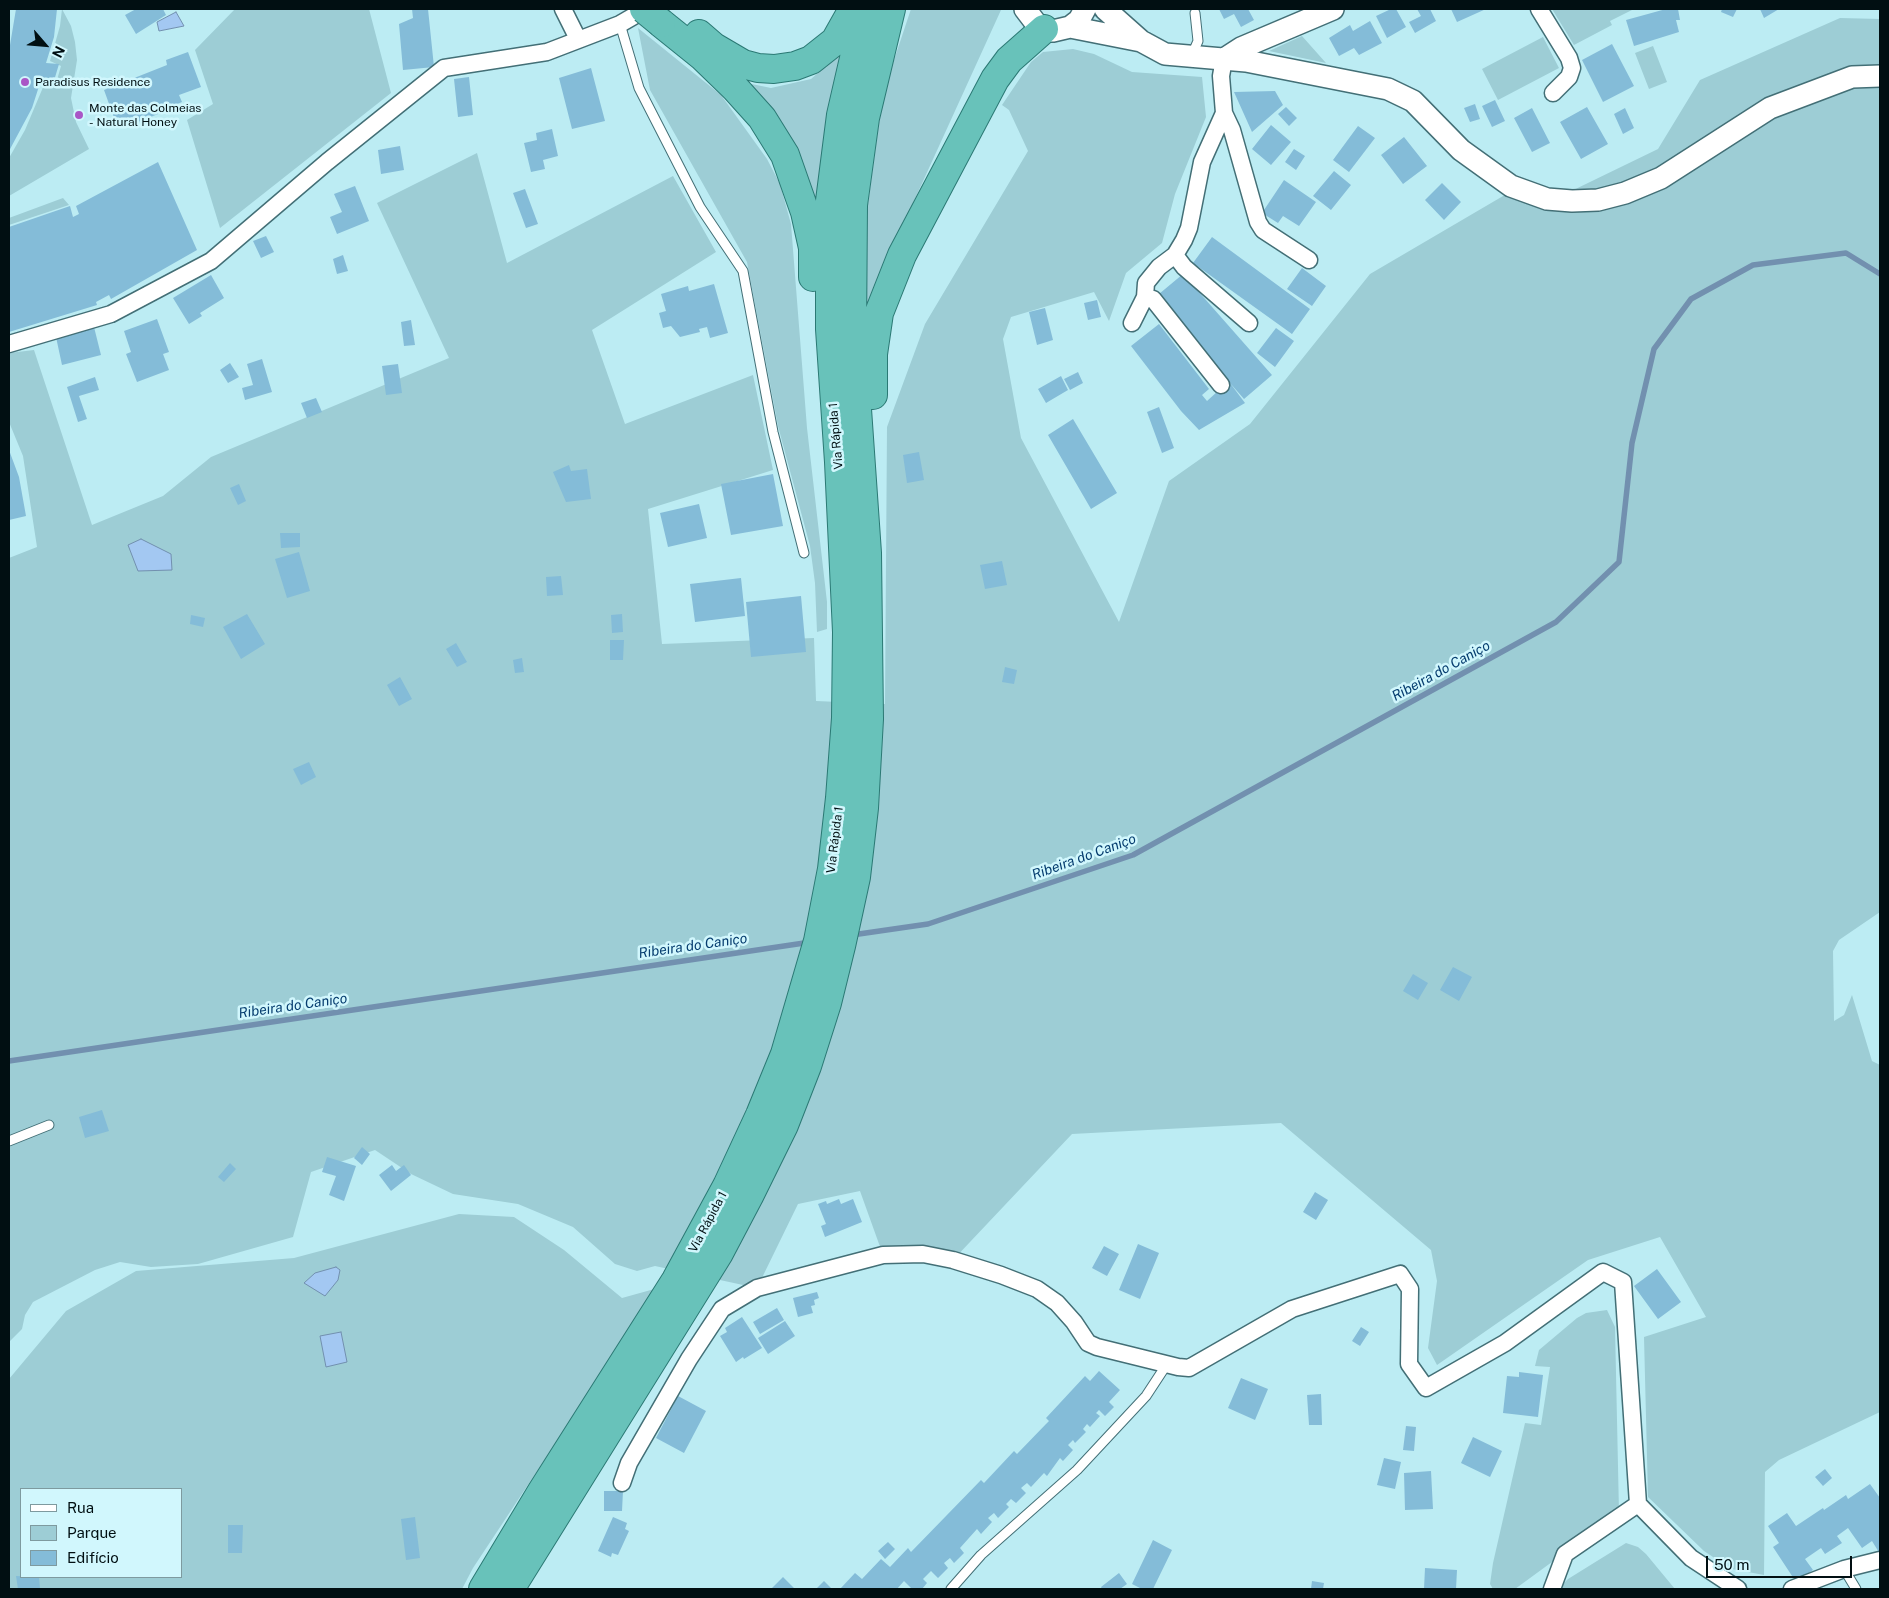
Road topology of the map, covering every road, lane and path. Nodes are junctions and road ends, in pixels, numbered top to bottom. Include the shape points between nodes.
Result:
1 (563, 9) edge
2 (853, 9) edge
3 (868, 9) edge
4 (891, 9) edge
5 (1025, 9) edge
6 (1085, 9) edge
7 (1105, 9) edge
8 (1333, 9) edge
9 (1538, 9) edge
10 (658, 12) edge
11 (1195, 13) dead end
12 (620, 24) junction
13 (1057, 28) junction
14 (578, 39) junction
15 (1141, 41) junction
16 (1191, 58) junction
17 (1224, 59) junction
18 (1880, 76) edge
19 (1553, 93) dead end
20 (1224, 113) junction
21 (1175, 255) junction
22 (1309, 260) dead end
23 (1145, 297) junction
24 (1132, 323) dead end
25 (1249, 323) dead end
26 (9, 344) edge
27 (1221, 385) dead end
28 (839, 462) junction
29 (804, 553) dead end
30 (867, 553) junction
31 (858, 632) junction
32 (49, 1125) dead end
33 (9, 1141) edge
34 (686, 1285) junction
35 (1167, 1364) junction
36 (622, 1483) dead end
37 (1638, 1504) junction
38 (1880, 1560) edge
39 (1844, 1569) junction
40 (483, 1589) edge
41 (510, 1589) edge
42 (951, 1589) edge
43 (1552, 1589) edge
44 (1738, 1589) edge
45 (1792, 1589) edge
46 (1856, 1589) edge

1 - 14 street
2 - 10 highway via 835,41 823,51 811,60 774,69 758,68 728,55
3 - 28 highway, Via Rápida 1 via 841,115 830,201 830,329
4 - 30 highway, Via Rápida 1 via 865,118 853,205 852,337
5 - 13 street via 1032,20
6 - 13 street via 1079,20
7 - 15 street
8 - 17 street via 1241,48
9 - 19 street via 1572,68 1569,77
10 - 12 street
10 - 28 highway via 762,118 785,155 795,179 813,248 820,430
11 - 16 lane via 1198,41
12 - 14 street
12 - 29 lane via 638,88 700,207 743,271 773,432
13 - 15 street
13 - 30 highway via 1009,60 995,79 902,255 879,313 873,354 872,397 878,494
14 - 26 street via 547,52 444,68 327,162 211,262 110,314
15 - 16 street via 1165,54
16 - 17 street
17 - 18 street via 1388,89 1413,101 1461,150 1511,186 1547,199 1572,201 1598,200 1625,193 1661,178 1770,108 1852,77
17 - 20 street via 1221,76
20 - 21 street via 1202,162 1189,228
20 - 22 street via 1232,130 1258,222 1263,230
21 - 23 street via 1146,283
21 - 25 street via 1184,267
23 - 24 street
23 - 27 street via 1153,299
28 - 31 highway, Via Rápida 1
30 - 31 highway, Via Rápida 1
31 - 34 highway, Via Rápida 1 via 869,719 861,828 856,877 827,1003 784,1125 724,1245
32 - 33 lane
34 - 40 highway, Via Rápida 1 via 542,1491
34 - 41 highway, Via Rápida 1
35 - 36 street via 1088,1343 1057,1303 1037,1289 1001,1275 923,1254 883,1255 757,1288 722,1309 688,1359 629,1463
35 - 37 street via 1190,1368 1292,1309 1400,1274 1410,1289 1409,1364 1426,1388 1505,1343 1603,1272 1623,1282
35 - 42 lane via 1146,1396 1077,1470 981,1555
37 - 43 street via 1565,1554
37 - 44 street via 1691,1558
38 - 39 street
39 - 45 street
39 - 46 lane

